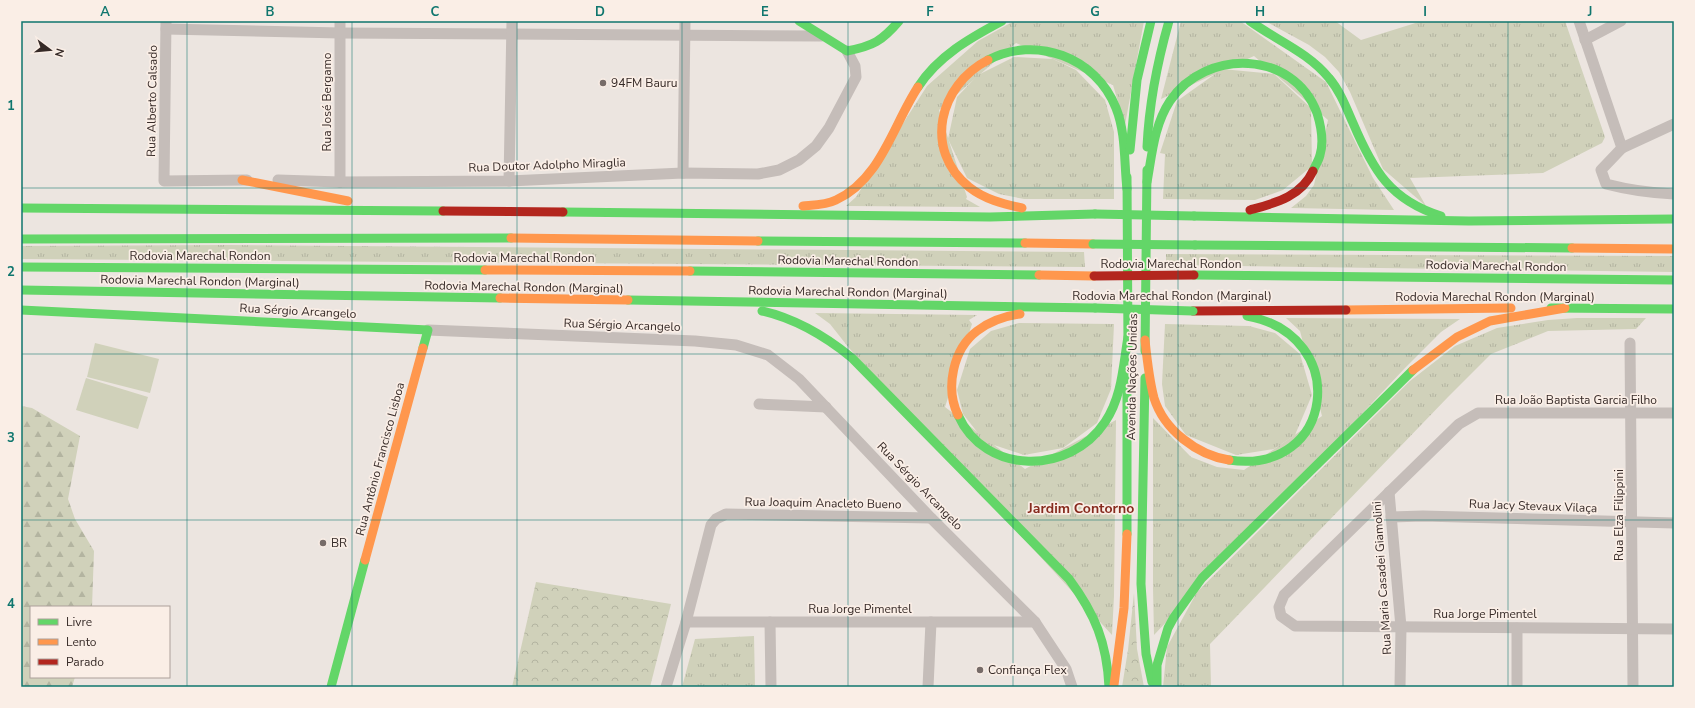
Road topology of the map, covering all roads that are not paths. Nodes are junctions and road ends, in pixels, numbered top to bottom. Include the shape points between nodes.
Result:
1 (340, 21) edge
2 (512, 21) edge
3 (685, 21) edge
4 (799, 21) edge
5 (899, 21) edge
6 (1002, 21) edge
7 (1151, 21) edge
8 (1169, 21) edge
9 (1250, 21) edge
10 (1578, 21) edge
11 (1620, 21) edge
12 (166, 25) edge
13 (340, 33) junction
14 (512, 35) junction
15 (684, 36) junction
16 (821, 36) junction
17 (1585, 40) junction
18 (847, 51) junction
19 (1674, 124) edge
20 (1622, 148) junction
21 (683, 174) junction
22 (242, 180) junction
23 (164, 181) joint
24 (510, 181) junction
25 (340, 182) junction
26 (1146, 182) junction
27 (1126, 189) junction
28 (1674, 194) edge
29 (21, 208) edge
30 (396, 210) junction
31 (741, 214) junction
32 (1067, 214) junction
33 (1196, 216) junction
34 (1674, 220) edge
35 (1469, 221) junction
36 (21, 239) edge
37 (1674, 249) edge
38 (21, 267) edge
39 (1674, 280) edge
40 (21, 290) edge
41 (715, 302) junction
42 (1071, 308) junction
43 (1565, 308) junction
44 (1674, 309) edge
45 (21, 310) edge
46 (1208, 310) junction
47 (428, 330) junction
48 (1128, 336) junction
49 (1145, 340) junction
50 (1630, 343) dead end
51 (759, 404) dead end
52 (826, 407) junction
53 (1632, 413) junction
54 (1674, 413) edge
55 (1389, 492) junction
56 (1391, 517) junction
57 (931, 518) junction
58 (1632, 522) junction
59 (1674, 523) edge
60 (686, 622) junction
61 (770, 622) junction
62 (930, 622) junction
63 (1035, 622) junction
64 (1401, 627) junction
65 (1517, 628) junction
66 (1633, 628) junction
67 (1674, 629) edge
68 (331, 687) edge
69 (666, 687) edge
70 (771, 687) edge
71 (928, 687) edge
72 (1072, 687) edge
73 (1109, 687) edge
74 (1114, 687) edge
75 (1153, 687) edge
76 (1157, 687) edge
77 (1400, 687) edge
78 (1517, 687) edge
79 (1633, 687) edge

1 - 13 street, Rua José Bergamo
2 - 14 street
3 - 15 street
4 - 16 main road
5 - 18 main road via 883,39 870,47
6 - 31 main road via 958,46 935,66 911,99 875,166 862,182 848,193 836,200 818,204
7 - 27 main road, Avenida Nações Unidas via 1134,100
8 - 26 main road, Avenida Nações Unidas via 1152,93
9 - 35 main road via 1295,49 1325,73 1343,99 1370,161 1379,176 1390,187 1412,205 1434,214
10 - 17 street
11 - 17 street
12 - 13 street
12 - 23 street, Rua Alberto Calsado
13 - 14 street
13 - 25 street, Rua José Bergamo
14 - 15 street
14 - 24 street
15 - 16 street
15 - 21 street
16 - 18 main road
17 - 20 street
18 - 21 street, Rua Doutor Adolpho Miraglia via 855,66 856,77 851,89 816,146 799,160 779,170 758,174
19 - 20 street
20 - 28 street via 1602,170 1606,184 1633,190
21 - 24 street, Rua Doutor Adolpho Miraglia
22 - 23 street, Rua Doutor Adolpho Miraglia
22 - 25 street, Rua Doutor Adolpho Miraglia
22 - 30 main road
24 - 25 street, Rua Doutor Adolpho Miraglia
26 - 33 main road via 1164,113 1177,92 1192,78 1218,65 1241,61 1265,64 1289,75 1306,90 1318,112 1322,150 1315,171 1301,189 1279,203 1263,208
26 - 49 main road, Avenida Nações Unidas
27 - 32 main road via 1117,108 1094,75 1074,59 1036,48 993,57 965,78 947,103 942,123 946,160 961,182 991,200 1006,206
27 - 48 main road, Avenida Nações Unidas
29 - 30 main road
30 - 31 main road
31 - 32 main road
32 - 33 main road, bridge
33 - 35 main road
34 - 35 main road
36 - 37 main road, Rodovia Marechal Rondon, bridge via 456,238
38 - 39 main road, Rodovia Marechal Rondon, bridge
40 - 41 main road, Rodovia Marechal Rondon (Marginal)
41 - 42 main road, Rodovia Marechal Rondon (Marginal)
41 - 73 main road via 773,313 802,323 826,337 852,358 1069,579 1091,610 1099,627 1109,665
42 - 46 main road, Rodovia Marechal Rondon (Marginal), bridge
42 - 48 main road via 1004,317 991,322 979,328 959,352 951,377 956,415 968,434 994,454 1012,460 1038,461 1060,457 1084,444 1103,425 1114,404
43 - 44 main road, Rodovia Marechal Rondon (Marginal)
43 - 46 main road, Rodovia Marechal Rondon (Marginal)
43 - 76 main road via 1485,323 1457,337 1403,379 1202,578 1168,628 1157,665
45 - 47 main road, Rua Sérgio Arcangelo
46 - 49 main road via 1256,317 1274,324 1289,333 1310,357 1319,388 1314,416 1300,439 1275,457 1245,462 1217,458 1194,449 1179,437 1157,407
47 - 52 street, Rua Sérgio Arcangelo via 695,341 736,345 768,355 799,379
47 - 68 main road, Rua Antônio Francisco Lisboa
48 - 74 main road, Avenida Nações Unidas via 1126,592
49 - 75 main road, Avenida Nações Unidas via 1141,584 1146,647
50 - 53 street, Rua Elza Filippini
51 - 52 street
52 - 57 street, Rua Sérgio Arcangelo
53 - 54 street, Rua João Baptista Garcia Filho
53 - 55 street, Rua João Baptista Garcia Filho via 1478,413 1459,424
53 - 58 street, Rua Elza Filippini
55 - 56 street, Rua Maria Casadei Giamolini
55 - 64 street, Rua Jorge Pimentel via 1284,595 1279,607 1281,616 1295,626
56 - 58 street, Rua Jacy Stevaux Vilaça
56 - 64 street, Rua Maria Casadei Giamolini
57 - 60 street, Rua Joaquim Anacleto Bueno via 726,514 711,525
57 - 63 street, Rua Sérgio Arcangelo
58 - 59 street, Rua Jacy Stevaux Vilaça
58 - 66 street, Rua Elza Filippini
60 - 61 street, Rua Jorge Pimentel
60 - 69 street
61 - 62 street, Rua Jorge Pimentel
61 - 70 street
62 - 63 street, Rua Jorge Pimentel
62 - 71 street
63 - 72 street, Rua Sérgio Arcangelo via 1066,669
64 - 65 street, Rua Jorge Pimentel
64 - 77 street, Rua Maria Casadei Giamolini
65 - 66 street, Rua Jorge Pimentel
65 - 78 street
66 - 67 street, Rua Jorge Pimentel
66 - 79 street, Rua Elza Filippini

